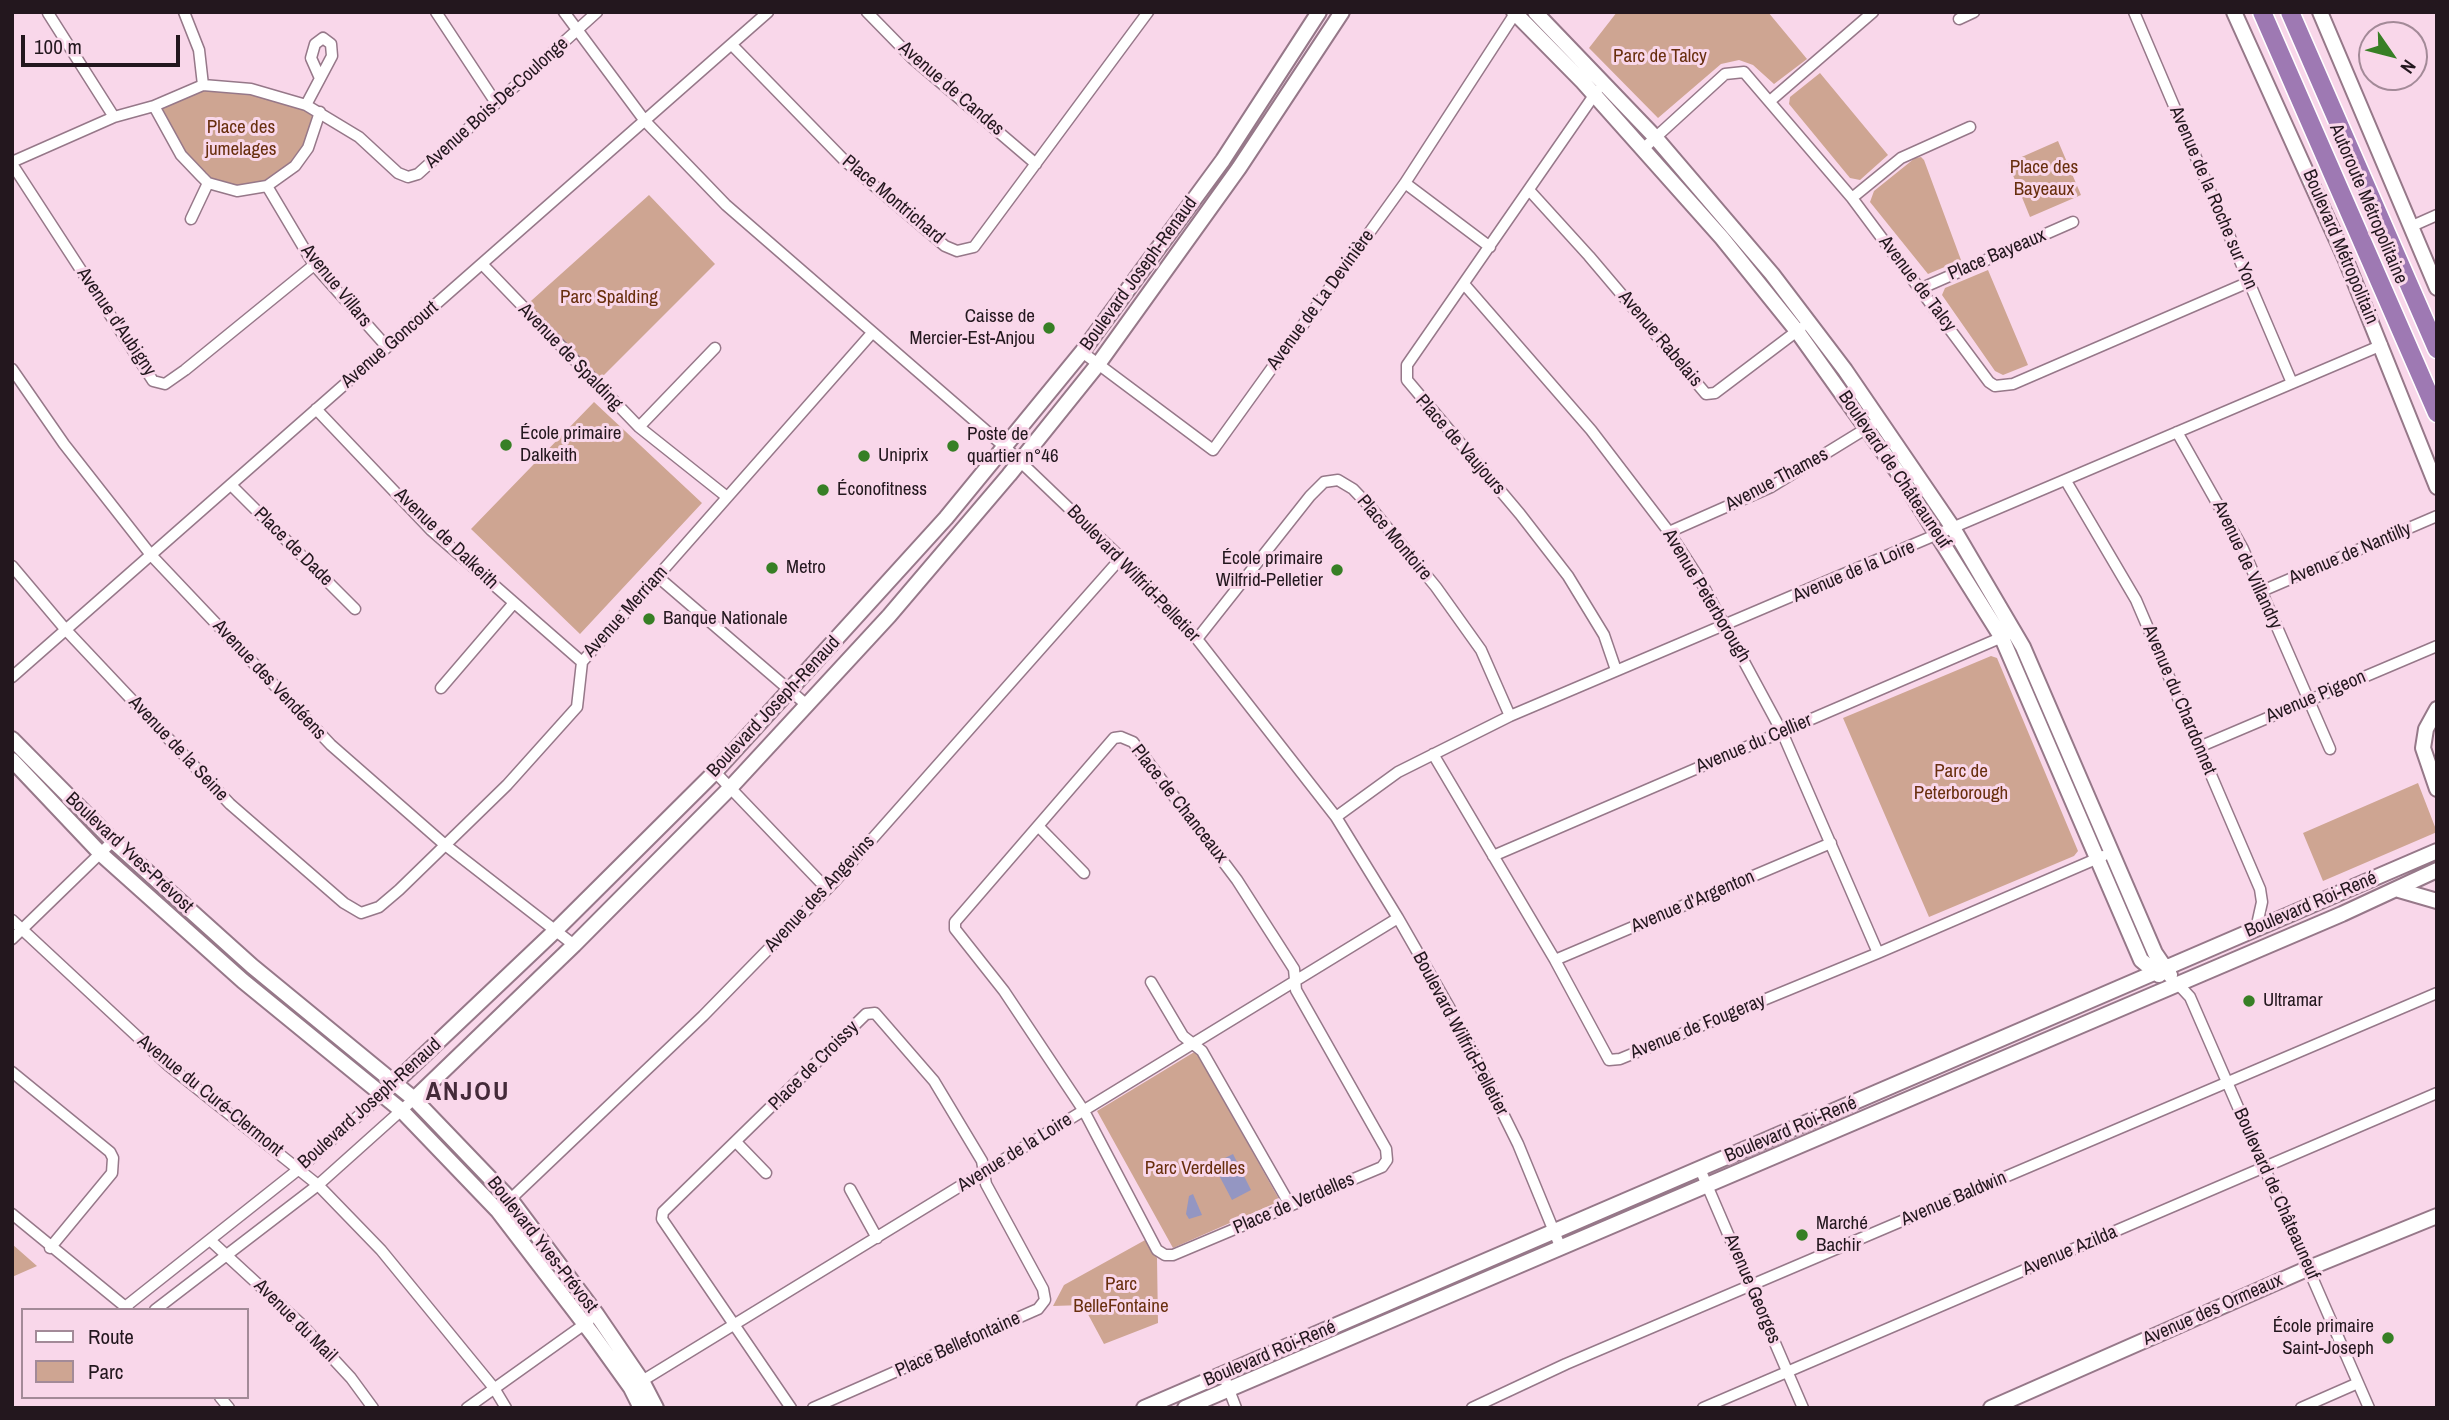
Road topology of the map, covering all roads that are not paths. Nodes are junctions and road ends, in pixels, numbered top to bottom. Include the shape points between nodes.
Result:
1 (48, 12) edge
2 (184, 12) edge
3 (436, 12) edge
4 (564, 12) edge
5 (597, 12) edge
6 (768, 12) edge
7 (867, 12) edge
8 (1148, 12) edge
9 (1319, 12) edge
10 (1342, 12) edge
11 (1535, 12) edge
12 (1874, 12) edge
13 (1974, 12) edge
14 (2134, 12) edge
15 (2234, 12) edge
16 (2262, 12) edge
17 (2290, 12) edge
18 (2320, 12) edge
19 (1515, 13) edge
20 (1959, 19) dead end
21 (577, 31) junction
22 (732, 45) junction
23 (319, 76) dead end
24 (1604, 82) junction
25 (203, 85) junction
26 (1595, 95) junction
27 (1770, 101) junction
28 (496, 103) junction
29 (306, 105) junction
30 (154, 106) junction
31 (320, 112) junction
32 (114, 117) junction
33 (645, 121) junction
34 (1970, 127) dead end
35 (1655, 137) junction
36 (1644, 148) junction
37 (12, 163) edge
38 (1036, 164) junction
39 (208, 183) junction
40 (1405, 183) junction
41 (267, 186) junction
42 (1529, 190) junction
43 (1852, 198) junction
44 (2437, 215) edge
45 (191, 219) dead end
46 (2073, 222) dead end
47 (2410, 227) junction
48 (1490, 247) junction
49 (482, 264) junction
50 (314, 265) junction
51 (2249, 282) junction
52 (1464, 284) junction
53 (1922, 288) junction
54 (2437, 288) edge
55 (1803, 327) junction
56 (872, 333) junction
57 (2382, 345) junction
58 (387, 347) junction
59 (715, 348) dead end
60 (2437, 349) edge
61 (1082, 352) junction
62 (1100, 363) junction
63 (12, 369) edge
64 (2420, 376) junction
65 (2292, 383) junction
66 (316, 409) junction
67 (2437, 413) edge
68 (1874, 424) junction
69 (639, 427) junction
70 (2437, 428) edge
71 (2178, 432) junction
72 (1006, 448) junction
73 (1020, 462) junction
74 (2066, 481) junction
75 (231, 485) junction
76 (2437, 487) edge
77 (727, 498) junction
78 (2437, 516) edge
79 (946, 518) junction
80 (1953, 528) junction
81 (961, 531) junction
82 (1669, 532) junction
83 (1939, 535) junction
84 (151, 555) junction
85 (1121, 558) junction
86 (12, 566) edge
87 (657, 577) junction
88 (2262, 591) junction
89 (872, 601) junction
90 (513, 604) junction
91 (355, 609) dead end
92 (889, 616) junction
93 (1726, 624) junction
94 (66, 630) junction
95 (2008, 634) junction
96 (1197, 639) junction
97 (2435, 648) edge
98 (582, 662) junction
99 (1616, 670) junction
100 (12, 677) edge
101 (441, 688) dead end
102 (791, 691) junction
103 (2308, 701) junction
104 (808, 706) junction
105 (2437, 709) edge
106 (1510, 716) junction
107 (1782, 732) junction
108 (12, 739) edge
109 (2199, 747) junction
110 (2330, 748) dead end
111 (1433, 754) junction
112 (12, 760) edge
113 (715, 772) junction
114 (731, 787) junction
115 (2437, 789) edge
116 (1336, 817) junction
117 (1039, 827) junction
118 (113, 842) junction
119 (1830, 843) junction
120 (444, 845) junction
121 (2437, 851) edge
122 (2112, 852) junction
123 (102, 853) junction
124 (1493, 856) junction
125 (2097, 858) junction
126 (2437, 870) edge
127 (1084, 873) dead end
128 (827, 889) junction
129 (2399, 890) junction
130 (2437, 901) edge
131 (361, 913) joint
132 (1398, 918) junction
133 (12, 920) edge
134 (2256, 929) junction
135 (22, 930) junction
136 (556, 930) junction
137 (12, 939) edge
138 (574, 945) junction
139 (1878, 953) junction
140 (1555, 960) junction
141 (249, 963) junction
142 (2160, 970) junction
143 (237, 976) junction
144 (1295, 981) junction
145 (1151, 982) dead end
146 (2178, 984) junction
147 (2437, 993) edge
148 (1192, 1044) junction
149 (12, 1072) edge
150 (2227, 1082) junction
151 (395, 1083) junction
152 (2437, 1093) edge
153 (383, 1094) junction
154 (414, 1099) junction
155 (401, 1110) junction
156 (1084, 1111) junction
157 (736, 1142) junction
158 (2266, 1167) junction
159 (299, 1169) junction
160 (1700, 1169) junction
161 (984, 1172) junction
162 (766, 1173) dead end
163 (318, 1185) junction
164 (1707, 1185) junction
165 (850, 1189) dead end
166 (510, 1199) junction
167 (1290, 1205) junction
168 (498, 1211) junction
169 (12, 1214) edge
170 (2437, 1216) edge
171 (877, 1238) junction
172 (1557, 1240) junction
173 (211, 1241) junction
174 (50, 1248) junction
175 (226, 1254) junction
176 (2309, 1268) junction
177 (1750, 1286) junction
178 (127, 1308) edge
179 (158, 1308) edge
180 (591, 1320) junction
181 (735, 1324) junction
182 (1787, 1371) junction
183 (1223, 1374) junction
184 (2358, 1383) junction
185 (637, 1385) junction
186 (494, 1388) junction
187 (1229, 1389) junction
188 (373, 1408) edge
189 (467, 1408) edge
190 (506, 1408) edge
191 (641, 1408) edge
192 (656, 1408) edge
193 (791, 1408) edge
194 (813, 1408) edge
195 (1144, 1408) edge
196 (1185, 1408) edge
197 (1237, 1408) edge
198 (1472, 1408) edge
199 (1703, 1408) edge
200 (1803, 1408) edge
201 (1991, 1408) edge
202 (2301, 1408) edge
203 (2369, 1408) edge

1 - 32 street
2 - 25 street via 199,50
3 - 28 street
4 - 21 street, Boulevard Wilfrid-Pelletier
5 - 21 street, Avenue Bois-De-Coulonge
6 - 22 street, Avenue Goncourt
7 - 38 street, Avenue de Candes via 912,58
8 - 38 street, Place Montrichard
9 - 61 street, Boulevard Joseph-Renaud via 1223,160
10 - 62 street, Boulevard Joseph-Renaud via 1239,168
11 - 24 street, Boulevard de Châteauneuf
12 - 27 street
13 - 20 street
14 - 51 street, Avenue de la Roche sur Yon
15 - 57 street, Boulevard Métropolitain
16 - 64 highway, Autoroute Métropolitaine
17 - 60 highway, Autoroute Métropolitaine
18 - 47 street
19 - 26 street, Boulevard de Châteauneuf
19 - 40 street, Avenue de La Devinière
21 - 28 street, Avenue Bois-De-Coulonge
21 - 33 street, Boulevard Wilfrid-Pelletier
22 - 33 street, Avenue Goncourt
22 - 38 street, Place Montrichard via 845,161 945,246 957,251 974,247
23 - 29 street
24 - 26 street, Place de Vaujours
24 - 35 street, Boulevard de Châteauneuf
25 - 29 street, Avenue Bois-De-Coulonge via 251,89
25 - 30 street, Avenue Bois-De-Coulonge
26 - 36 street, Boulevard de Châteauneuf
26 - 42 street, Place de Vaujours
27 - 35 street, Avenue de Talcy via 1749,76 1731,71
27 - 43 street, Avenue de Talcy
28 - 31 street, Avenue Bois-De-Coulonge via 418,174 408,177
29 - 31 street, Avenue Bois-De-Coulonge
30 - 32 street, Avenue Bois-De-Coulonge
30 - 39 street via 181,155
31 - 41 street via 308,148 295,166
32 - 37 street, Avenue Bois-De-Coulonge
33 - 49 street, Avenue Goncourt
33 - 56 street, Boulevard Wilfrid-Pelletier via 726,205
34 - 43 street via 1901,158
35 - 36 street, Avenue de Talcy
35 - 55 street, Boulevard de Châteauneuf via 1733,228
36 - 55 street, Boulevard de Châteauneuf
37 - 50 street, Avenue d'Aubigny via 153,381 165,384 185,370
39 - 41 street via 237,191
39 - 45 street
40 - 48 street
40 - 62 street, Avenue de La Devinière via 1213,450
41 - 50 street, Avenue Villars
42 - 48 street, Place de Vaujours
42 - 55 street, Avenue Rabelais via 1706,394 1715,393
43 - 53 street, Avenue de Talcy
44 - 47 street
46 - 53 street, Place Bayeaux
47 - 54 street
48 - 52 street, Place de Vaujours
49 - 58 street, Avenue Goncourt
49 - 69 street, Avenue de Spalding
50 - 58 street, Avenue Villars
51 - 53 street, Avenue de Talcy via 2003,386 1989,382
51 - 65 street, Avenue de la Roche sur Yon
52 - 82 street, Avenue Peterborough via 1591,430
52 - 99 street, Place de Vaujours via 1407,365 1407,380 1568,576 1604,635
55 - 68 street, Boulevard de Châteauneuf
56 - 72 street, Boulevard Wilfrid-Pelletier
56 - 77 street, Avenue Merriam
57 - 65 street, Avenue de la Loire
57 - 76 street, Boulevard Métropolitain
58 - 66 street, Avenue Goncourt
59 - 69 street
61 - 62 street, Avenue de La Devinière
61 - 72 street, Boulevard Joseph-Renaud
62 - 73 street, Boulevard Joseph-Renaud
63 - 84 street, Avenue des Vendéens
64 - 67 highway, Autoroute Métropolitaine
64 - 70 highway
65 - 71 street, Avenue de la Loire
66 - 75 street, Avenue Goncourt
66 - 90 street, Avenue de Dalkeith via 432,530
68 - 80 street, Boulevard de Châteauneuf
68 - 82 street, Avenue Thames via 1771,487
68 - 83 street, Boulevard de Châteauneuf
69 - 77 street, Avenue de Spalding
71 - 74 street, Avenue de la Loire
71 - 88 street, Avenue de Villandry via 2224,511
72 - 73 street, Boulevard Wilfrid-Pelletier
72 - 79 street, Boulevard Joseph-Renaud
73 - 81 street, Boulevard Joseph-Renaud
73 - 85 street, Boulevard Wilfrid-Pelletier
74 - 80 street, Avenue de la Loire
74 - 109 street, Avenue du Chardonnet via 2136,600
75 - 84 street, Avenue Goncourt
75 - 91 street, Place de Dade
77 - 87 street, Avenue Merriam
78 - 88 street, Avenue de Nantilly
79 - 81 street
79 - 89 street, Boulevard Joseph-Renaud
80 - 83 street, Avenue de la Loire
80 - 95 street, Boulevard de Châteauneuf
81 - 92 street, Boulevard Joseph-Renaud
82 - 93 street, Avenue Peterborough
83 - 93 street, Avenue de la Loire
83 - 95 street, Boulevard de Châteauneuf
84 - 94 street, Avenue Goncourt
84 - 120 street, Avenue des Vendéens via 331,745
85 - 96 street, Boulevard Wilfrid-Pelletier
85 - 128 street, Avenue des Angevins
86 - 94 street, Avenue de la Seine
87 - 98 street, Avenue Merriam
87 - 102 street
88 - 103 street, Avenue de Villandry
89 - 92 street
89 - 102 street, Boulevard Joseph-Renaud
90 - 98 street, Avenue de Dalkeith
90 - 101 street
92 - 104 street, Boulevard Joseph-Renaud
93 - 99 street, Avenue de la Loire
93 - 107 street, Avenue Peterborough
94 - 100 street, Avenue Goncourt
94 - 131 street, Avenue de la Seine via 230,804
95 - 107 street, Avenue du Cellier
95 - 122 street, Boulevard de Châteauneuf
95 - 125 street, Boulevard de Châteauneuf
96 - 106 street, Place Montoire via 1310,496 1324,482 1338,480 1372,509 1436,587 1481,650
96 - 116 street, Boulevard Wilfrid-Pelletier
97 - 103 street, Avenue Pigeon
98 - 120 street, Avenue Merriam via 577,707
99 - 106 street, Avenue de la Loire
102 - 104 street
102 - 113 street, Boulevard Joseph-Renaud
103 - 109 street, Avenue Pigeon
103 - 110 street, Avenue de Villandry
104 - 114 street, Boulevard Joseph-Renaud
105 - 115 street via 2426,729 2423,748
106 - 111 street, Avenue de la Loire
107 - 119 street, Avenue Peterborough
107 - 124 street, Avenue du Cellier
108 - 118 street, Boulevard Yves-Prévost
109 - 134 street, Avenue du Chardonnet via 2261,894
111 - 116 street, Avenue de la Loire via 1398,772
111 - 124 street, Avenue de Fougeray
112 - 123 street, Boulevard Yves-Prévost
113 - 114 street
113 - 136 street, Boulevard Joseph-Renaud
114 - 128 street
114 - 138 street, Boulevard Joseph-Renaud
116 - 132 street, Boulevard Wilfrid-Pelletier
117 - 127 street
117 - 144 street, Place de Chanceaux via 1114,738 1133,742 1237,880 1294,969
117 - 156 street, Place de Chanceaux via 958,915 956,929 1004,991
118 - 123 street
118 - 141 street, Boulevard Yves-Prévost
119 - 139 street, Avenue Peterborough
119 - 140 street, Avenue d'Argenton
120 - 131 street, Avenue Merriam via 379,907
120 - 136 street, Avenue des Vendéens
121 - 134 street, Boulevard Roi-René
122 - 125 street, Avenue de Fougeray
122 - 142 street, Boulevard de Châteauneuf
123 - 135 street
123 - 143 street, Boulevard Yves-Prévost
124 - 140 street, Avenue de Fougeray
125 - 139 street, Avenue de Fougeray
125 - 142 street, Boulevard de Châteauneuf via 2141,960
126 - 129 street, Boulevard Roi-René
128 - 166 street, Avenue des Angevins via 703,1016
129 - 130 street
129 - 146 street, Boulevard Roi-René
132 - 144 street, Avenue de la Loire
132 - 172 street, Boulevard Wilfrid-Pelletier via 1518,1144
133 - 135 street, Avenue du Curé-Clermont
134 - 142 street, Boulevard Roi-René
135 - 137 street
135 - 159 street, Avenue du Curé-Clermont via 169,1066
136 - 138 street, Avenue des Vendéens
136 - 151 street, Boulevard Joseph-Renaud
138 - 154 street, Boulevard Joseph-Renaud
139 - 140 street, Avenue de Fougeray via 1609,1060
141 - 143 street
141 - 151 street, Boulevard Yves-Prévost
142 - 146 street, Boulevard de Châteauneuf
142 - 160 street, Boulevard Roi-René
143 - 153 street, Boulevard Yves-Prévost
144 - 148 street, Avenue de la Loire
144 - 167 street, Place de Verdelles via 1386,1149 1387,1160 1382,1167
145 - 148 street
146 - 150 street, Boulevard de Châteauneuf via 2190,997
146 - 164 street, Boulevard Roi-René
147 - 150 street, Avenue Baldwin
148 - 156 street, Avenue de la Loire
148 - 167 street via 1202,1051
149 - 174 street via 113,1158 112,1173
150 - 158 street, Boulevard de Châteauneuf
150 - 177 street, Avenue Baldwin
151 - 153 street, Boulevard Joseph-Renaud
151 - 154 street, Boulevard Yves-Prévost
152 - 158 street, Avenue Azilda
153 - 155 street, Boulevard Yves-Prévost
153 - 159 street, Boulevard Joseph-Renaud
154 - 155 street, Boulevard Joseph-Renaud
154 - 166 street, Boulevard Yves-Prévost
155 - 163 street, Boulevard Joseph-Renaud
155 - 168 street, Boulevard Yves-Prévost
156 - 161 street, Avenue de la Loire
156 - 167 street, Place de Verdelles via 1155,1246 1165,1255
157 - 161 street, Place de Croissy via 866,1014 875,1013 933,1081 982,1161
157 - 162 street
157 - 181 street, Place de Croissy via 663,1212 662,1219
158 - 176 street, Boulevard de Châteauneuf
158 - 182 street, Avenue Azilda
159 - 163 street, Avenue du Curé-Clermont
159 - 173 street, Boulevard Joseph-Renaud
160 - 164 street, Avenue Georges
160 - 172 street, Boulevard Roi-René
161 - 171 street, Avenue de la Loire
161 - 194 street, Place Bellefontaine via 986,1184 1043,1289 1045,1300 1038,1310
163 - 175 street, Boulevard Joseph-Renaud
163 - 186 street, Avenue du Curé-Clermont via 381,1250
164 - 172 street, Boulevard Roi-René
164 - 177 street, Avenue Georges
165 - 171 street
166 - 168 street, Avenue des Angevins
166 - 180 street, Boulevard Yves-Prévost
168 - 180 street, Boulevard Yves-Prévost
169 - 174 street
170 - 176 street, Avenue des Ormeaux
171 - 181 street, Avenue de la Loire
172 - 183 street, Boulevard Roi-René
172 - 187 street, Boulevard Roi-René
173 - 175 street, Avenue du Mail
173 - 178 street, Boulevard Joseph-Renaud
174 - 178 street
175 - 179 street, Boulevard Joseph-Renaud
175 - 188 street, Avenue du Mail via 301,1324
176 - 184 street, Boulevard de Châteauneuf
176 - 201 street, Avenue des Ormeaux
177 - 182 street, Avenue Georges
177 - 198 street, Avenue Baldwin
180 - 185 street, Boulevard Yves-Prévost
180 - 186 street
181 - 185 street, Avenue de la Loire
181 - 193 street
182 - 199 street, Avenue Azilda
182 - 200 street, Avenue Georges
183 - 187 street
183 - 195 street, Boulevard Roi-René
184 - 202 street
184 - 203 street, Boulevard de Châteauneuf
185 - 191 street, Boulevard Yves-Prévost
185 - 192 street, Boulevard Yves-Prévost
186 - 189 street
186 - 190 street, Avenue du Curé-Clermont
187 - 196 street, Boulevard Roi-René
187 - 197 street

